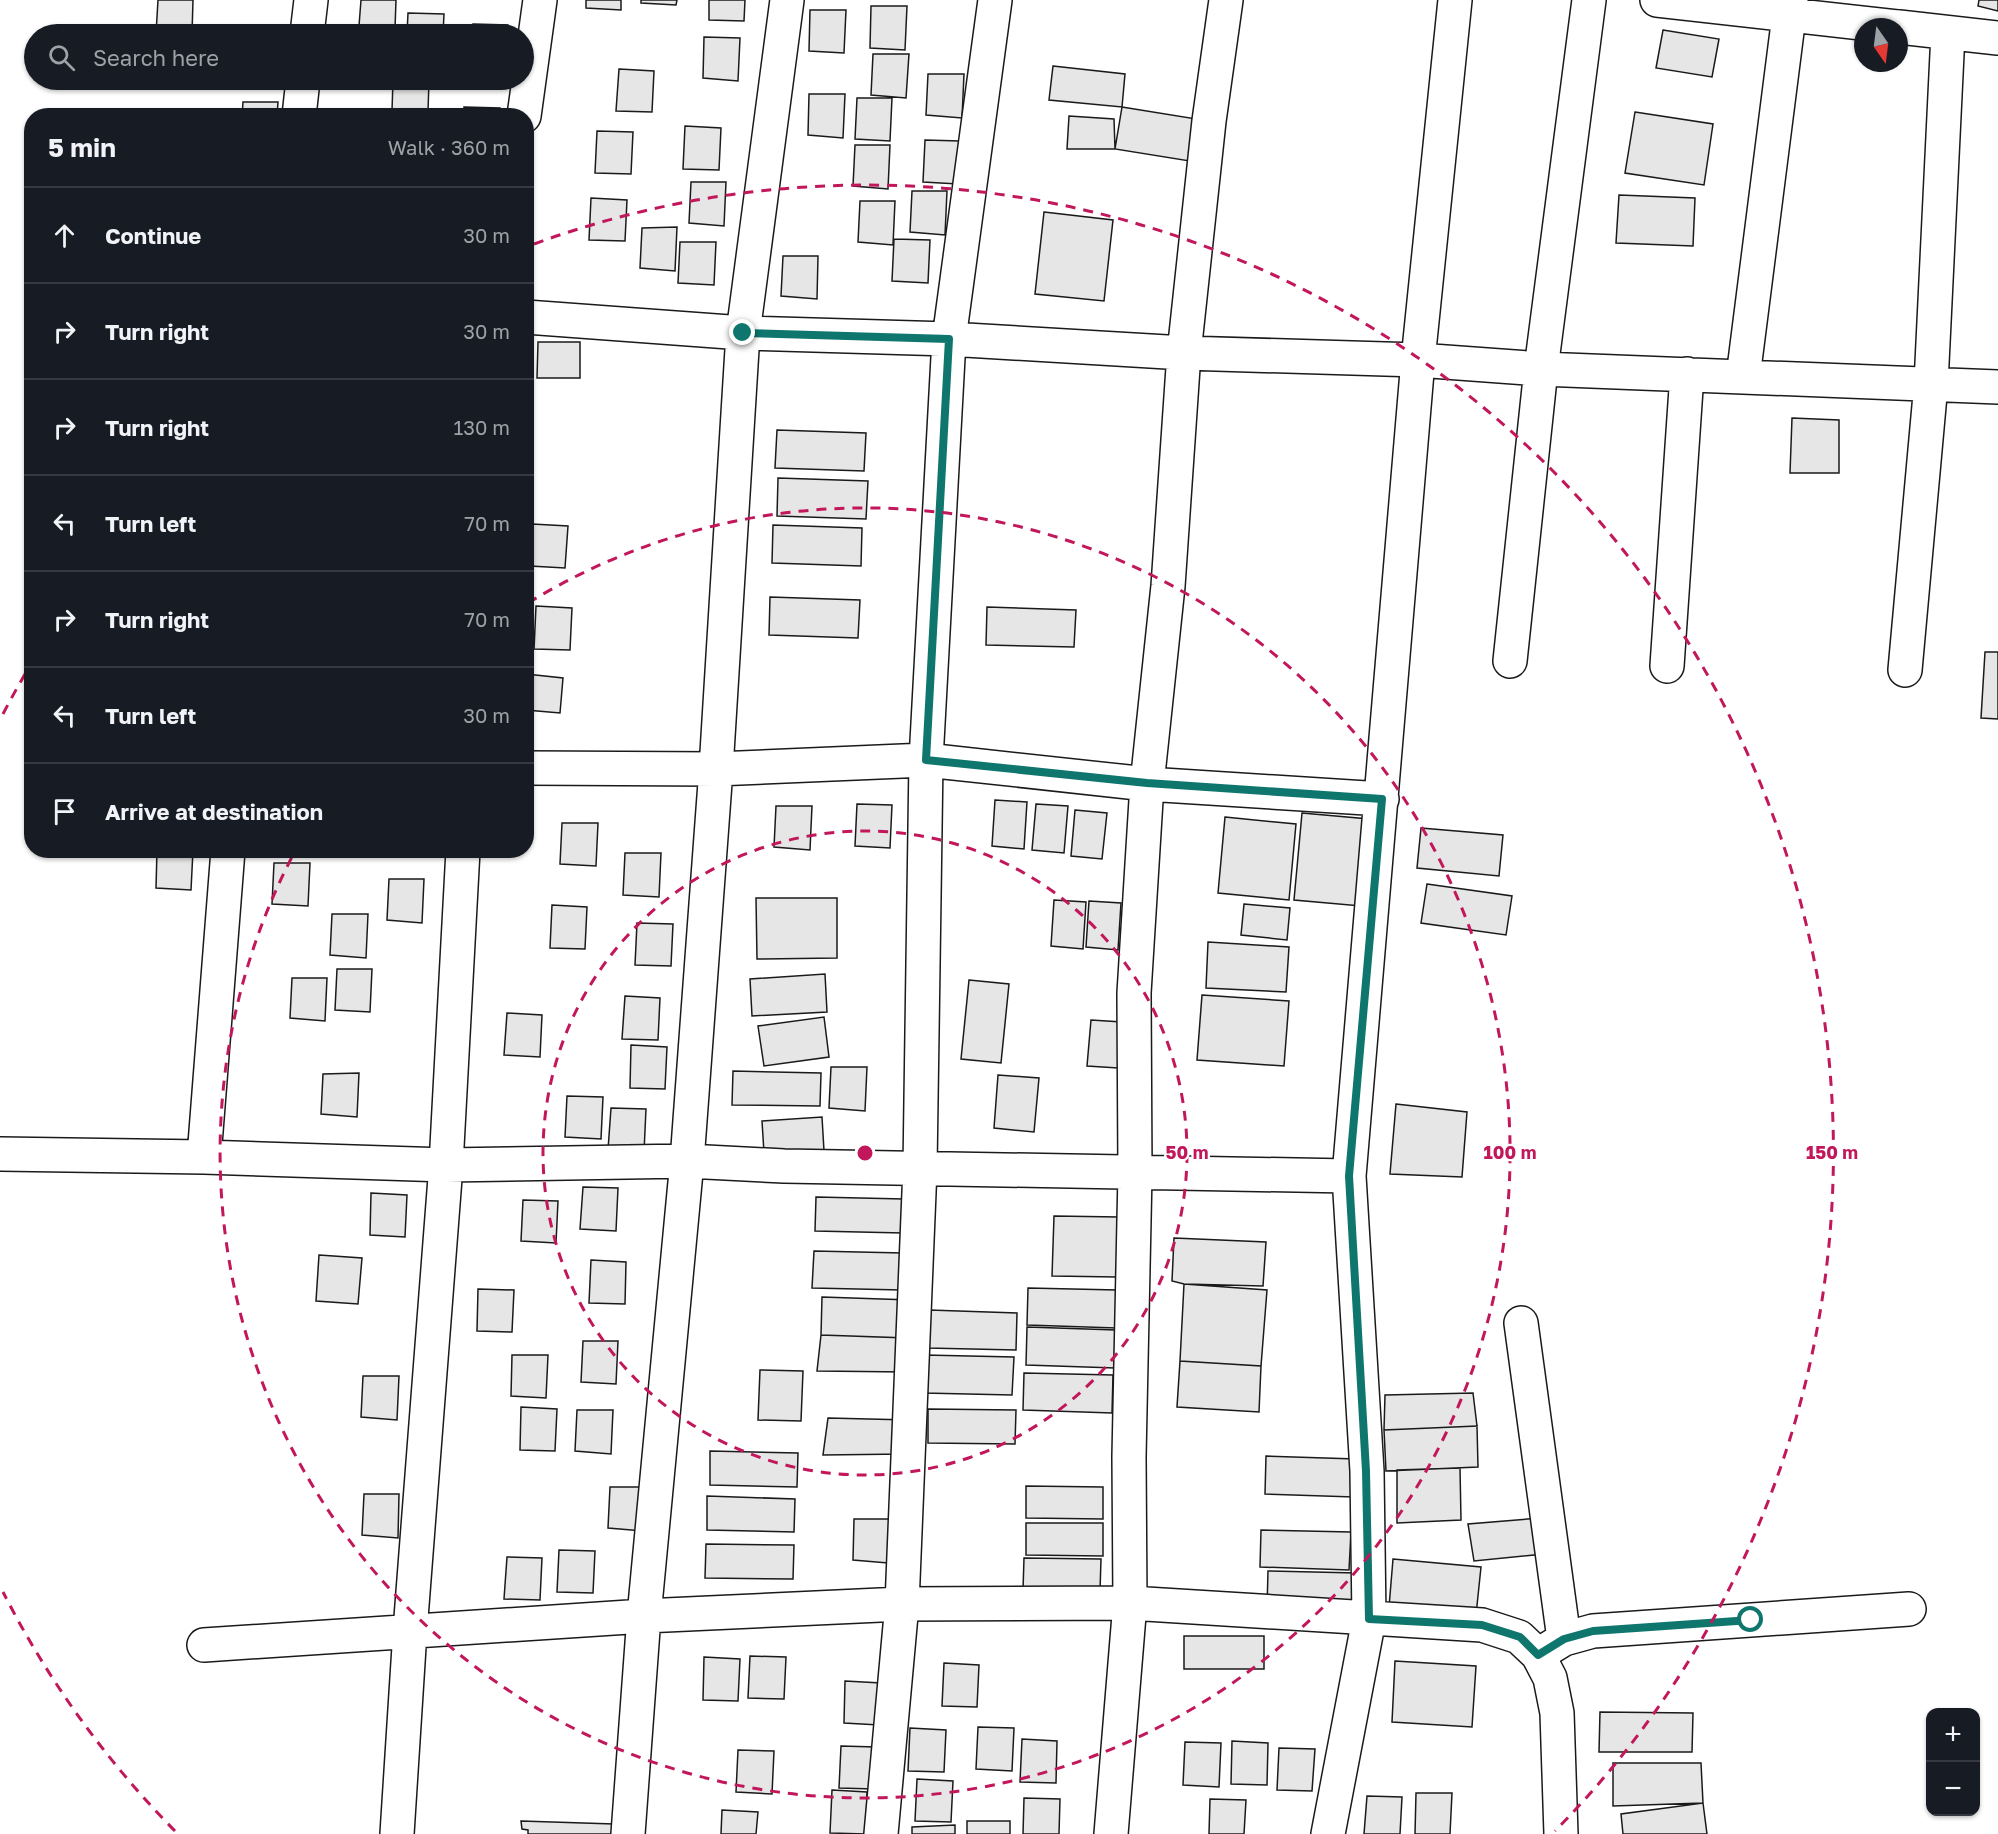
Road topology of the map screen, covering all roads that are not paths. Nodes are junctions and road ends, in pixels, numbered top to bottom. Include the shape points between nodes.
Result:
1 (311, 0) edge
2 (540, 0) edge
3 (787, 0) edge
4 (995, 0) edge
5 (1226, 0) edge
6 (1455, 0) edge
7 (1589, 0) edge
8 (1657, 0) edge
9 (1790, 7) edge
10 (1854, 19) edge
11 (308, 24) edge
12 (1908, 28) edge
13 (1948, 33) junction
14 (1998, 38) edge
15 (534, 44) edge
16 (302, 90) edge
17 (528, 90) edge
18 (300, 108) edge
19 (525, 108) edge
20 (534, 318) edge
21 (743, 333) junction
22 (949, 339) junction
23 (1184, 353) junction
24 (1418, 360) junction
25 (1541, 369) junction
26 (1687, 374) junction
27 (1743, 377) junction
28 (1931, 384) junction
29 (1998, 387) edge
30 (1510, 661) dead end
31 (1667, 666) dead end
32 (1905, 670) dead end
33 (926, 760) junction
34 (534, 768) edge
35 (716, 769) junction
36 (1147, 783) junction
37 (1382, 799) junction
38 (227, 858) edge
39 (463, 858) edge
40 (0, 1154) edge
41 (204, 1157) junction
42 (687, 1161) junction
43 (446, 1165) junction
44 (920, 1168) junction
45 (1135, 1173) junction
46 (1349, 1176) junction
47 (1521, 1323) dead end
48 (1130, 1603) junction
49 (902, 1604) junction
50 (1909, 1609) dead end
51 (644, 1616) junction
52 (1369, 1619) junction
53 (410, 1631) junction
54 (204, 1645) dead end
55 (1551, 1647) junction
56 (397, 1834) edge
57 (628, 1834) edge
58 (881, 1834) edge
59 (1111, 1834) edge
60 (1328, 1834) edge
61 (1561, 1834) edge

1 - 11 street
2 - 15 street
3 - 21 street
4 - 22 street
5 - 23 street
6 - 24 street
7 - 25 street
8 - 9 street
9 - 10 street
9 - 27 street
12 - 13 street
13 - 14 street
13 - 28 street
16 - 18 street
17 - 19 street
20 - 21 street
21 - 22 street
21 - 35 street
22 - 23 street
22 - 33 street
23 - 24 street
23 - 36 street via 1168,586
24 - 25 street
24 - 37 street
25 - 26 street
25 - 30 street
26 - 27 street
26 - 31 street
27 - 28 street
28 - 29 street
28 - 32 street
33 - 35 street
33 - 36 street
33 - 44 street
34 - 35 street
35 - 42 street
36 - 37 street
36 - 45 street via 1134,993
37 - 46 street
38 - 41 street
39 - 43 street
40 - 41 street
41 - 43 street
42 - 43 street
42 - 44 street
42 - 51 street
43 - 53 street
44 - 45 street
44 - 49 street
45 - 46 street
45 - 48 street
46 - 52 street via 1366,1471
47 - 55 street
48 - 49 street
48 - 52 street
48 - 59 street
49 - 51 street
49 - 58 street
50 - 55 street via 1593,1631
51 - 53 street
51 - 57 street
52 - 55 street via 1482,1625
52 - 60 street
53 - 54 street
53 - 56 street
55 - 61 street

